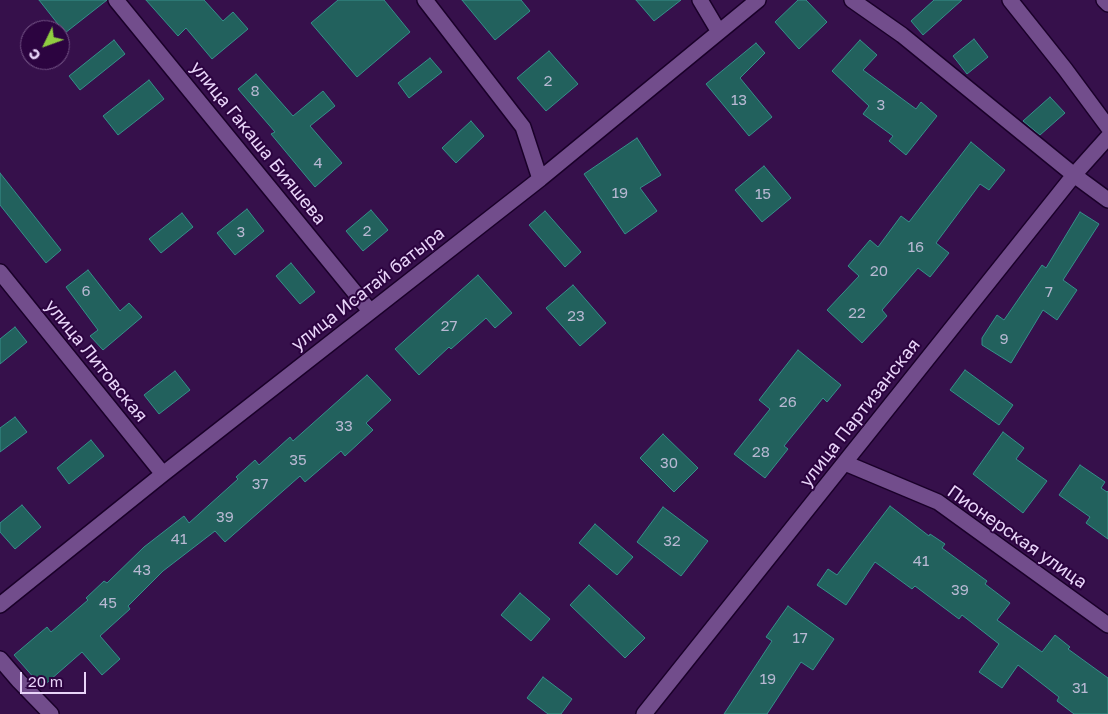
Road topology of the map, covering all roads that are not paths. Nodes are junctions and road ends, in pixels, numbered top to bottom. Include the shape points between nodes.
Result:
1 (116, 0) edge
2 (426, 0) edge
3 (700, 0) edge
4 (758, 0) edge
5 (852, 0) edge
6 (1010, 0) edge
7 (1104, 0) edge
8 (1108, 4) edge
9 (718, 32) junction
10 (1108, 128) edge
11 (1108, 137) edge
12 (1074, 174) junction
13 (540, 179) junction
14 (1108, 200) edge
15 (0, 272) edge
16 (370, 311) junction
17 (845, 463) junction
18 (163, 474) junction
19 (0, 605) edge
20 (1108, 625) edge
21 (0, 659) edge
22 (51, 714) edge
23 (644, 714) edge

1 - 16 street, улица Гакаша Бияшева
2 - 13 street via 523,127
3 - 9 street
4 - 9 street, улица Исатай батыра
5 - 12 street via 902,35
6 - 10 street
7 - 8 street
9 - 13 street, улица Исатай батыра
11 - 12 street, улица Партизанская
12 - 14 street
12 - 17 street, улица Партизанская
13 - 16 street, улица Исатай батыра
15 - 18 street, улица Литовская
16 - 18 street, улица Исатай батыра
17 - 20 street, Пионерская улица via 938,502
17 - 23 street, улица Партизанская
18 - 19 street, улица Исатай батыра
21 - 22 street

